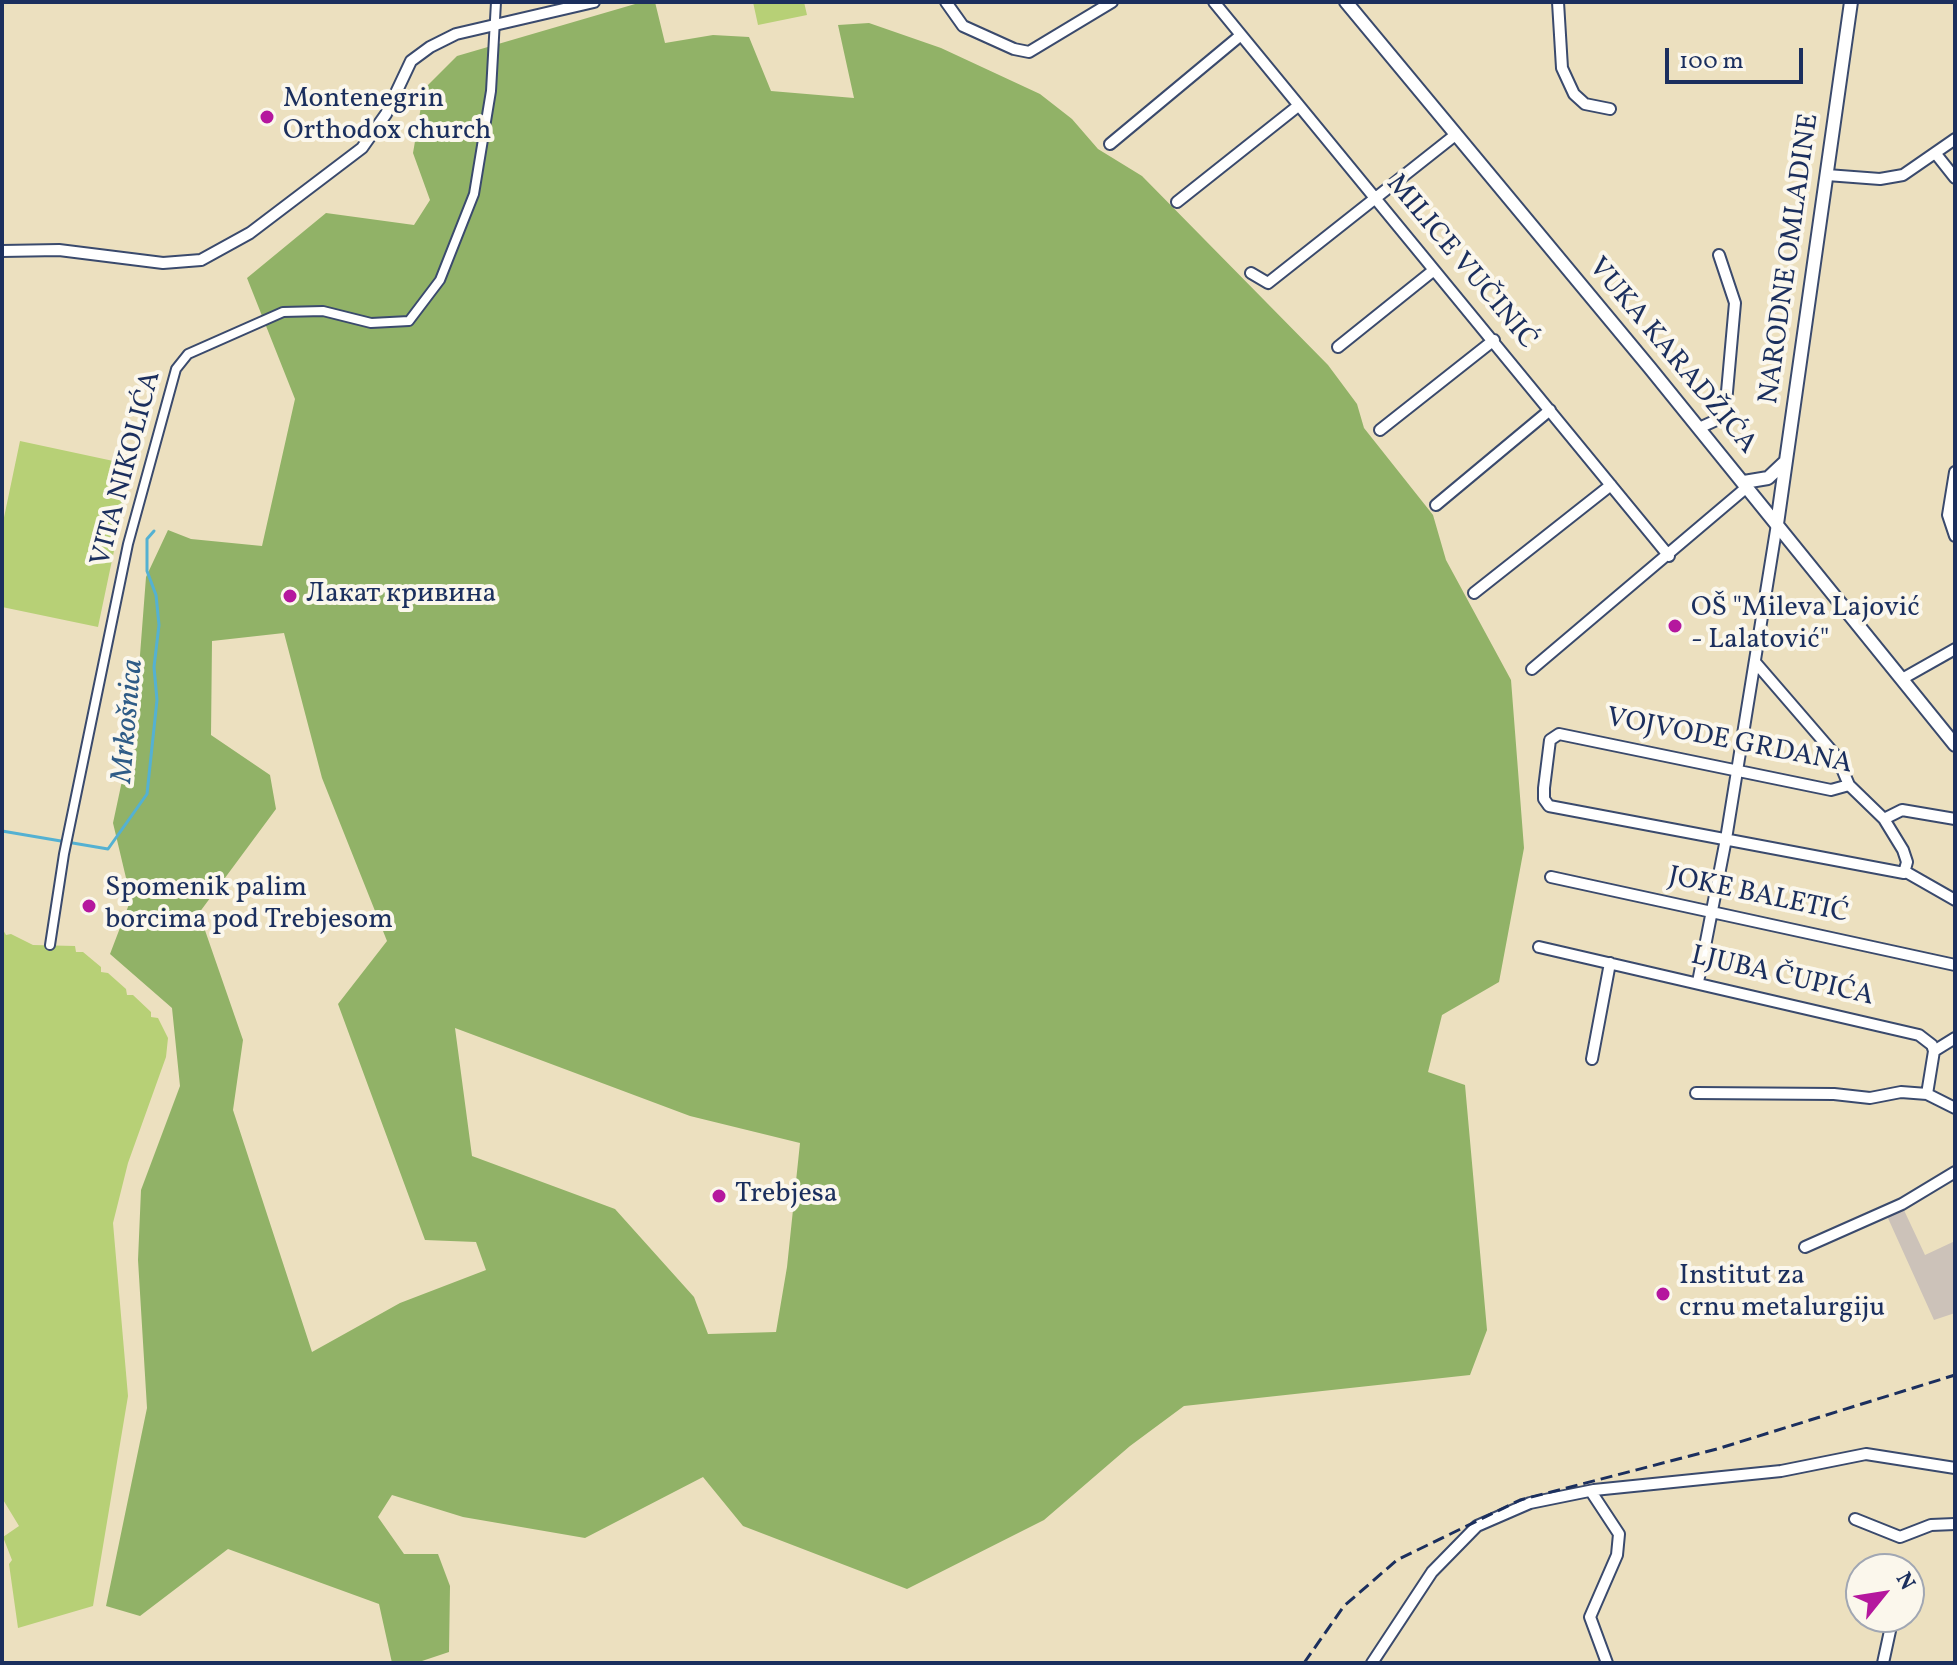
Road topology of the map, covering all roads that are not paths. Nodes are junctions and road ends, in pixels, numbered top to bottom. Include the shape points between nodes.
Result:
1 (496, 2) edge
2 (594, 2) edge
3 (946, 2) edge
4 (1112, 2) edge
5 (1214, 2) edge
6 (1346, 2) edge
7 (1558, 2) edge
8 (1851, 2) edge
9 (495, 27) junction
10 (1241, 35) junction
11 (1298, 106) junction
12 (1610, 109) dead end
13 (1454, 136) junction
14 (1955, 139) edge
15 (1110, 144) dead end
16 (1936, 154) junction
17 (1827, 175) junction
18 (1955, 178) edge
19 (1377, 200) junction
20 (1177, 202) dead end
21 (2, 251) edge
22 (1719, 255) dead end
23 (1434, 270) junction
24 (1251, 273) dead end
25 (1494, 340) junction
26 (1338, 347) dead end
27 (1550, 410) junction
28 (1699, 428) junction
29 (1380, 430) dead end
30 (1786, 461) junction
31 (1955, 472) edge
32 (1745, 484) junction
33 (1611, 485) junction
34 (1436, 505) dead end
35 (1777, 524) junction
36 (1955, 536) edge
37 (1669, 556) junction
38 (1474, 593) dead end
39 (1955, 649) edge
40 (1755, 662) junction
41 (1532, 669) dead end
42 (1902, 679) junction
43 (1955, 745) edge
44 (1737, 772) junction
45 (1849, 785) junction
46 (1884, 819) junction
47 (1955, 819) edge
48 (1726, 839) junction
49 (1905, 873) junction
50 (1551, 877) dead end
51 (1955, 900) edge
52 (1709, 909) junction
53 (50, 945) dead end
54 (1539, 947) dead end
55 (1610, 963) junction
56 (1955, 965) edge
57 (1698, 982) junction
58 (1955, 1038) edge
59 (1934, 1051) junction
60 (1592, 1059) dead end
61 (1696, 1093) dead end
62 (1927, 1094) junction
63 (1955, 1108) edge
64 (1955, 1172) edge
65 (1805, 1247) dead end
66 (1955, 1468) edge
67 (1592, 1493) junction
68 (1855, 1519) dead end
69 (1955, 1524) edge
70 (1890, 1633) edge
71 (1372, 1663) edge
72 (1607, 1663) edge
73 (1883, 1663) edge

1 - 9 street
2 - 9 street
3 - 4 street via 963,26 1029,52
5 - 10 street, MILICE VUČINIĆ
6 - 13 street, VUKA KARADŽIĆA
7 - 12 street via 1562,68 1574,94 1585,104
8 - 17 street, NARODNE OMLADINE
9 - 21 street via 456,34 411,61 386,114 362,148 250,233 201,260 163,263 59,250
9 - 53 street, VITA NIKOLIĆA via 491,91 474,194 440,280 409,321 371,323 323,311 283,312 188,354 176,369 129,539
10 - 11 street, MILICE VUČINIĆ
10 - 15 street
11 - 19 street, MILICE VUČINIĆ
11 - 20 street
13 - 19 street
13 - 28 street, VUKA KARADŽIĆA
14 - 16 street
16 - 17 street via 1903,175
16 - 18 street
17 - 30 street, NARODNE OMLADINE
19 - 23 street, MILICE VUČINIĆ
19 - 24 street via 1268,283
22 - 28 street via 1735,303 1726,403 1721,418
23 - 25 street, MILICE VUČINIĆ
23 - 26 street
25 - 27 street, MILICE VUČINIĆ
25 - 29 street
27 - 33 street, MILICE VUČINIĆ
27 - 34 street
28 - 32 street, VUKA KARADŽIĆA
30 - 32 street via 1768,478
30 - 35 street, NARODNE OMLADINE
31 - 36 street via 1948,515
32 - 35 street, VUKA KARADŽIĆA
32 - 37 street
33 - 37 street, MILICE VUČINIĆ
33 - 38 street
35 - 40 street
35 - 42 street, VUKA KARADŽIĆA
37 - 41 street
39 - 42 street
40 - 44 street
40 - 45 street via 1837,757
42 - 43 street, VUKA KARADŽIĆA
44 - 45 street, VOJVODE GRDANA via 1831,790
44 - 48 street
44 - 48 street, VOJVODE GRDANA via 1559,734 1550,740 1544,788 1549,806
45 - 46 street, VOJVODE GRDANA
46 - 47 street via 1902,810
46 - 49 street, VOJVODE GRDANA via 1903,850
48 - 49 street
48 - 52 street
49 - 51 street
50 - 52 street, JOKE BALETIĆ
52 - 56 street, JOKE BALETIĆ
52 - 57 street
54 - 55 street, LJUBA ČUPIĆA
55 - 57 street, LJUBA ČUPIĆA
55 - 60 street
57 - 59 street, LJUBA ČUPIĆA via 1919,1035
58 - 59 street
59 - 62 street
61 - 62 street via 1870,1098
62 - 63 street
64 - 65 street via 1902,1204
66 - 67 street via 1866,1454 1781,1471
67 - 71 street via 1530,1503 1477,1526 1432,1572
67 - 72 street via 1619,1534 1617,1555 1590,1617
68 - 69 street via 1900,1537 1931,1525
70 - 73 street

